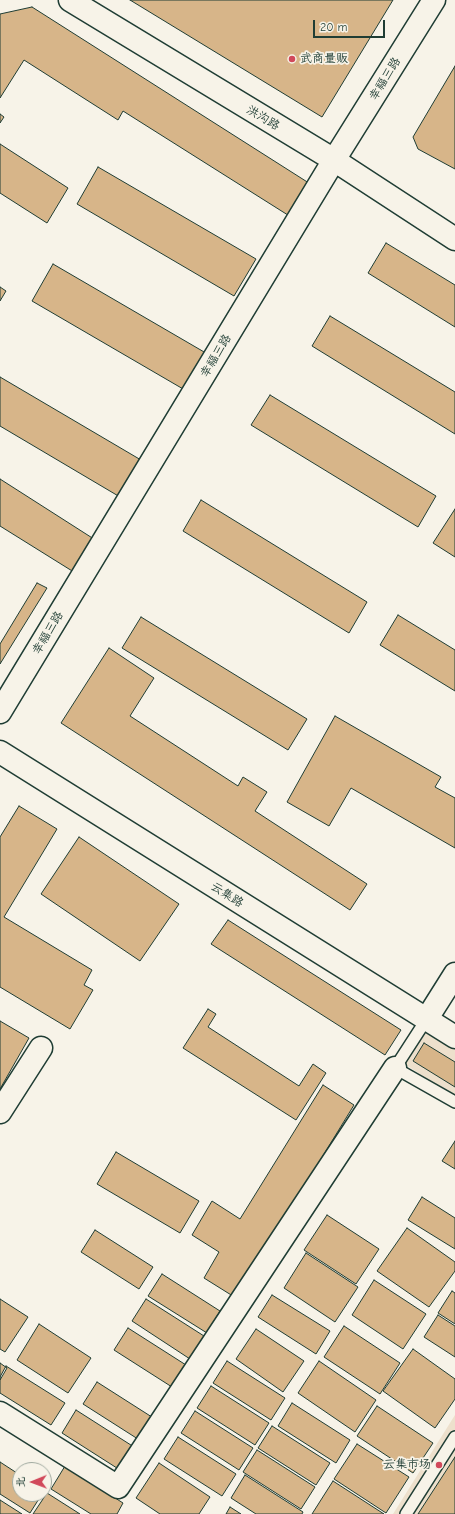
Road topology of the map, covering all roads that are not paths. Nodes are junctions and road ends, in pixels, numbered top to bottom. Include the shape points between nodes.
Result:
1 (70, 0) edge
2 (434, 0) edge
3 (334, 160) junction
4 (455, 239) edge
5 (0, 712) edge
6 (0, 752) edge
7 (455, 974) edge
8 (426, 1020) junction
9 (455, 1038) edge
10 (41, 1048) dead end
11 (395, 1068) junction
12 (455, 1102) edge
13 (0, 1112) edge
14 (0, 1413) edge
15 (455, 1437) edge
16 (406, 1514) edge

1 - 3 street, 洪沟路
2 - 3 street, 幸福三路
3 - 4 street, 洪沟路
3 - 5 street, 幸福三路
6 - 8 street, 云集路
7 - 8 street
8 - 9 street, 云集路
8 - 11 lane
10 - 13 street
11 - 12 lane
11 - 14 street via 118,1488
15 - 16 lane

